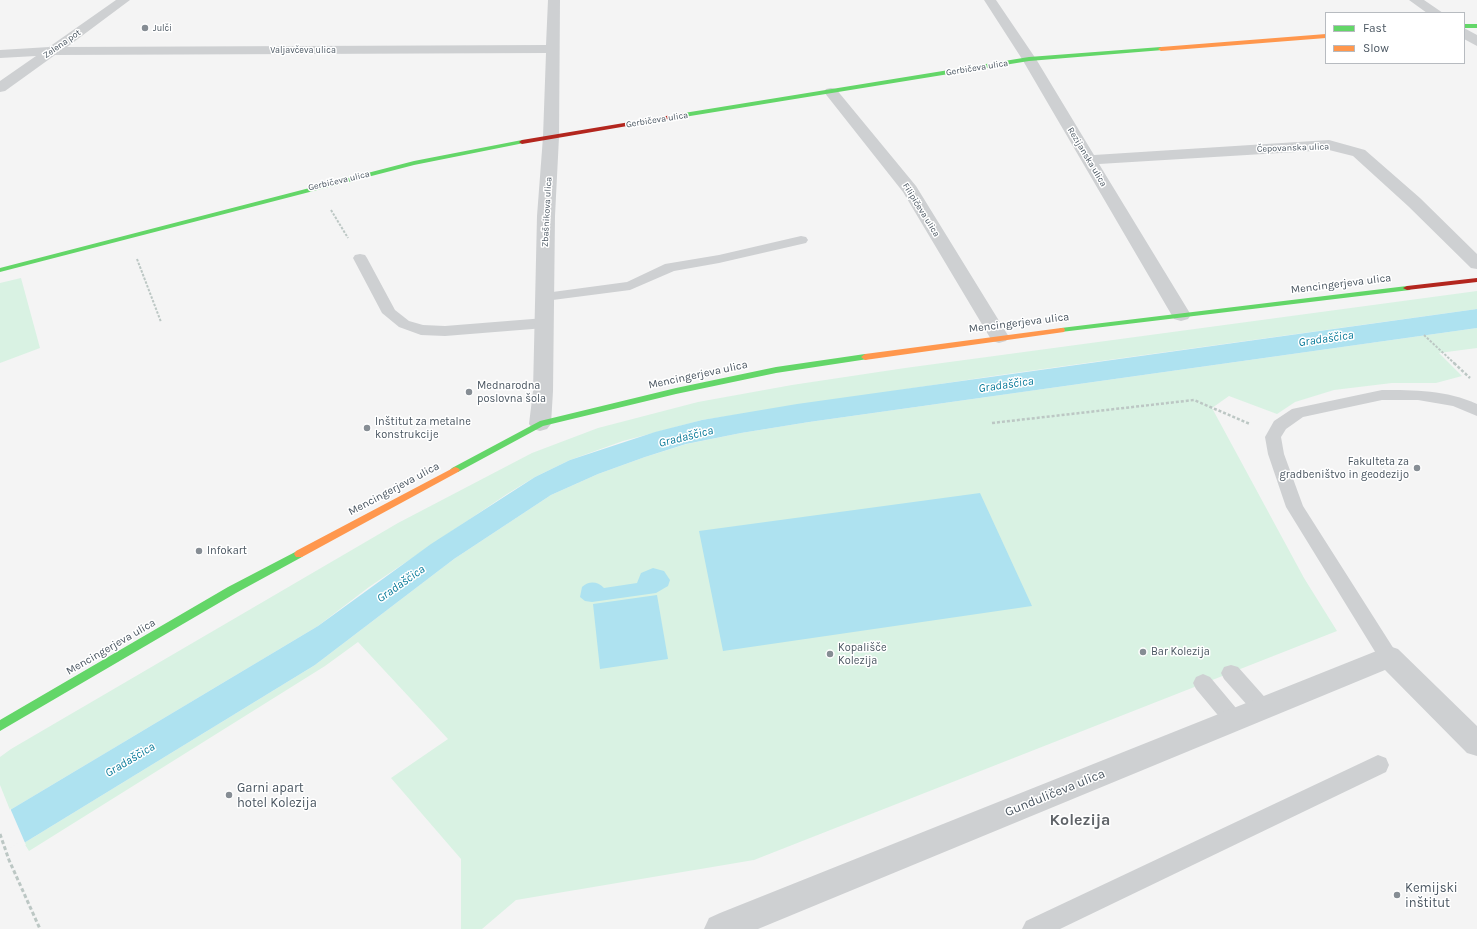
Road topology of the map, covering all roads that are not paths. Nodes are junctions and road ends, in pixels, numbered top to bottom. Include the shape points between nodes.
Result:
1 (124, 0) edge
2 (554, 0) edge
3 (990, 0) edge
4 (1415, 0) edge
5 (1434, 12) edge
6 (1465, 26) edge
7 (1477, 26) edge
8 (1465, 33) edge
9 (1325, 36) edge
10 (1477, 42) edge
11 (53, 50) junction
12 (554, 50) junction
13 (0, 54) edge
14 (1029, 59) junction
15 (0, 88) edge
16 (831, 92) junction
17 (551, 137) junction
18 (1089, 160) junction
19 (801, 240) dead end
20 (360, 258) road end
21 (1477, 264) edge
22 (0, 270) edge
23 (1477, 280) edge
24 (544, 297) junction
25 (1181, 315) junction
26 (545, 323) junction
27 (999, 337) junction
28 (1477, 411) edge
29 (540, 424) junction
30 (1389, 657) junction
31 (1231, 673) dead end
32 (1203, 683) dead end
33 (1263, 709) junction
34 (1234, 720) junction
35 (0, 726) edge
36 (1477, 744) edge
37 (1378, 765) dead end
38 (720, 929) edge
39 (1034, 929) edge

1 - 11 street, Zelena pot
2 - 12 street, Zbašnikova ulica
3 - 14 street, Rezijanska ulica
4 - 5 street
6 - 7 street
8 - 10 street
9 - 14 street, Gerbičeva ulica
11 - 12 street, Valjavčeva ulica
11 - 13 street, Valjavčeva ulica
11 - 15 street, Zelena pot
12 - 17 street, Zbašnikova ulica
14 - 16 street, Gerbičeva ulica
14 - 18 street, Rezijanska ulica
16 - 17 street, Gerbičeva ulica
16 - 27 street, Filipičeva ulica via 910,190
17 - 22 street, Gerbičeva ulica via 414,163
17 - 24 street, Zbašnikova ulica
18 - 21 street, Čepovanska ulica via 1329,145 1359,153
18 - 25 street, Rezijanska ulica
19 - 24 lane via 719,259 670,267 630,286
20 - 26 lane via 389,313 404,324 421,330 445,331
23 - 25 street, Mencingerjeva ulica
24 - 26 street, Zbašnikova ulica
25 - 27 street, Mencingerjeva ulica
26 - 29 street, Zbašnikova ulica
27 - 29 street, Mencingerjeva ulica via 776,370
28 - 30 lane via 1457,401 1418,395 1382,395 1298,413 1280,425 1274,435 1276,454 1295,507
29 - 35 street, Mencingerjeva ulica via 232,590
30 - 33 street, Gunduličeva ulica
30 - 36 street
31 - 33 lane
32 - 34 lane
33 - 34 street, Gunduličeva ulica
34 - 38 street, Gunduličeva ulica
37 - 39 lane

